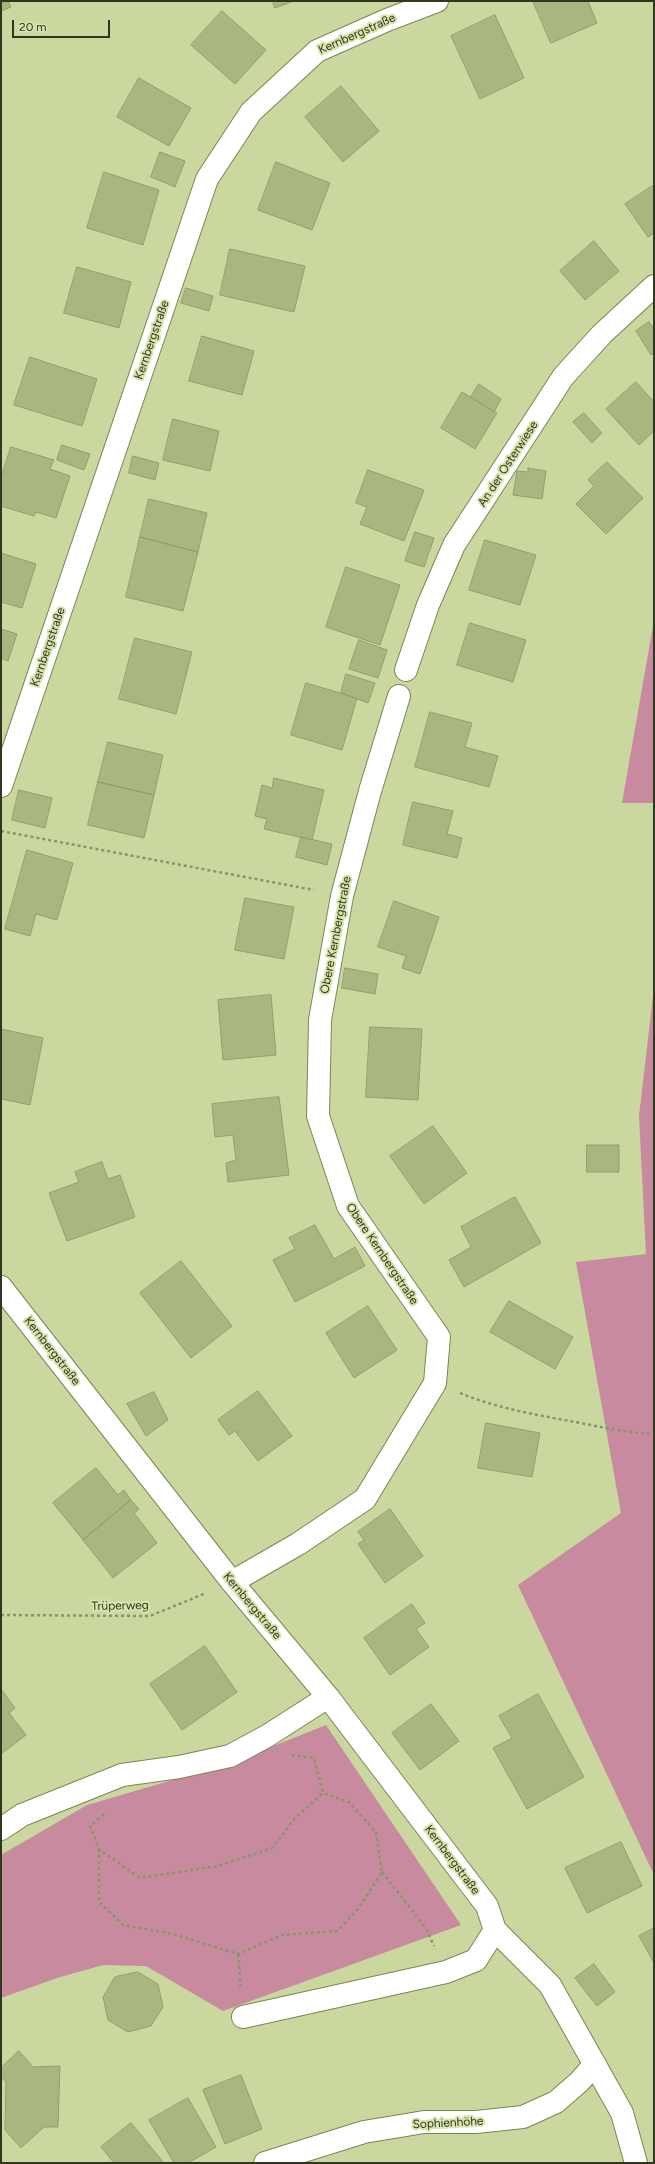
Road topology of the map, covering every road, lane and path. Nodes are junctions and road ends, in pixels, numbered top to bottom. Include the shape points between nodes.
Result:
1 (437, 1) edge
2 (654, 286) edge
3 (406, 670) dead end
4 (400, 696) dead end
5 (1, 786) edge
6 (1, 831) edge
7 (342, 896) junction
8 (1, 1286) edge
9 (436, 1383) junction
10 (654, 1434) edge
11 (232, 1582) junction
12 (1, 1615) edge
13 (328, 1697) junction
14 (285, 1754) dead end
15 (323, 1793) junction
16 (107, 1812) dead end
17 (1, 1829) edge
18 (99, 1849) junction
19 (382, 1872) junction
20 (495, 1930) junction
21 (238, 1954) junction
22 (446, 1972) junction
23 (244, 2017) joint
24 (595, 2064) junction
25 (265, 2163) edge
26 (636, 2163) edge

1 - 5 street, Kernbergstraße via 317,51 251,112 207,179
2 - 3 street, An der Osterwiese via 602,334 563,377 454,545 428,605
4 - 7 street, Obere Kernbergstraße via 370,791
6 - 7 path
7 - 9 street, Obere Kernbergstraße via 320,1020 318,1116 348,1206 439,1337
8 - 11 street, Kernbergstraße
9 - 10 path via 479,1401 552,1418
9 - 11 street, Obere Kernbergstraße via 365,1499 298,1544
11 - 12 path, Trüperweg via 150,1616
11 - 13 street, Kernbergstraße
13 - 17 street via 230,1756 122,1775 22,1815
13 - 20 street, Kernbergstraße via 487,1906
14 - 15 path via 314,1758
15 - 18 path via 295,1818 272,1848 218,1866 140,1878
15 - 19 path via 349,1802 376,1832
16 - 18 path via 90,1826
18 - 21 path via 99,1902 123,1926 173,1934
19 - 21 path via 358,1909 337,1931 282,1935
19 - 22 path via 426,1928
20 - 22 street via 476,1960
20 - 24 street, Kernbergstraße via 550,1985
21 - 23 path
22 - 23 street
24 - 25 street, Sophienhöhe via 580,2082 556,2102 523,2117 476,2122 424,2122 364,2132
24 - 26 street, Kernbergstraße via 622,2113

